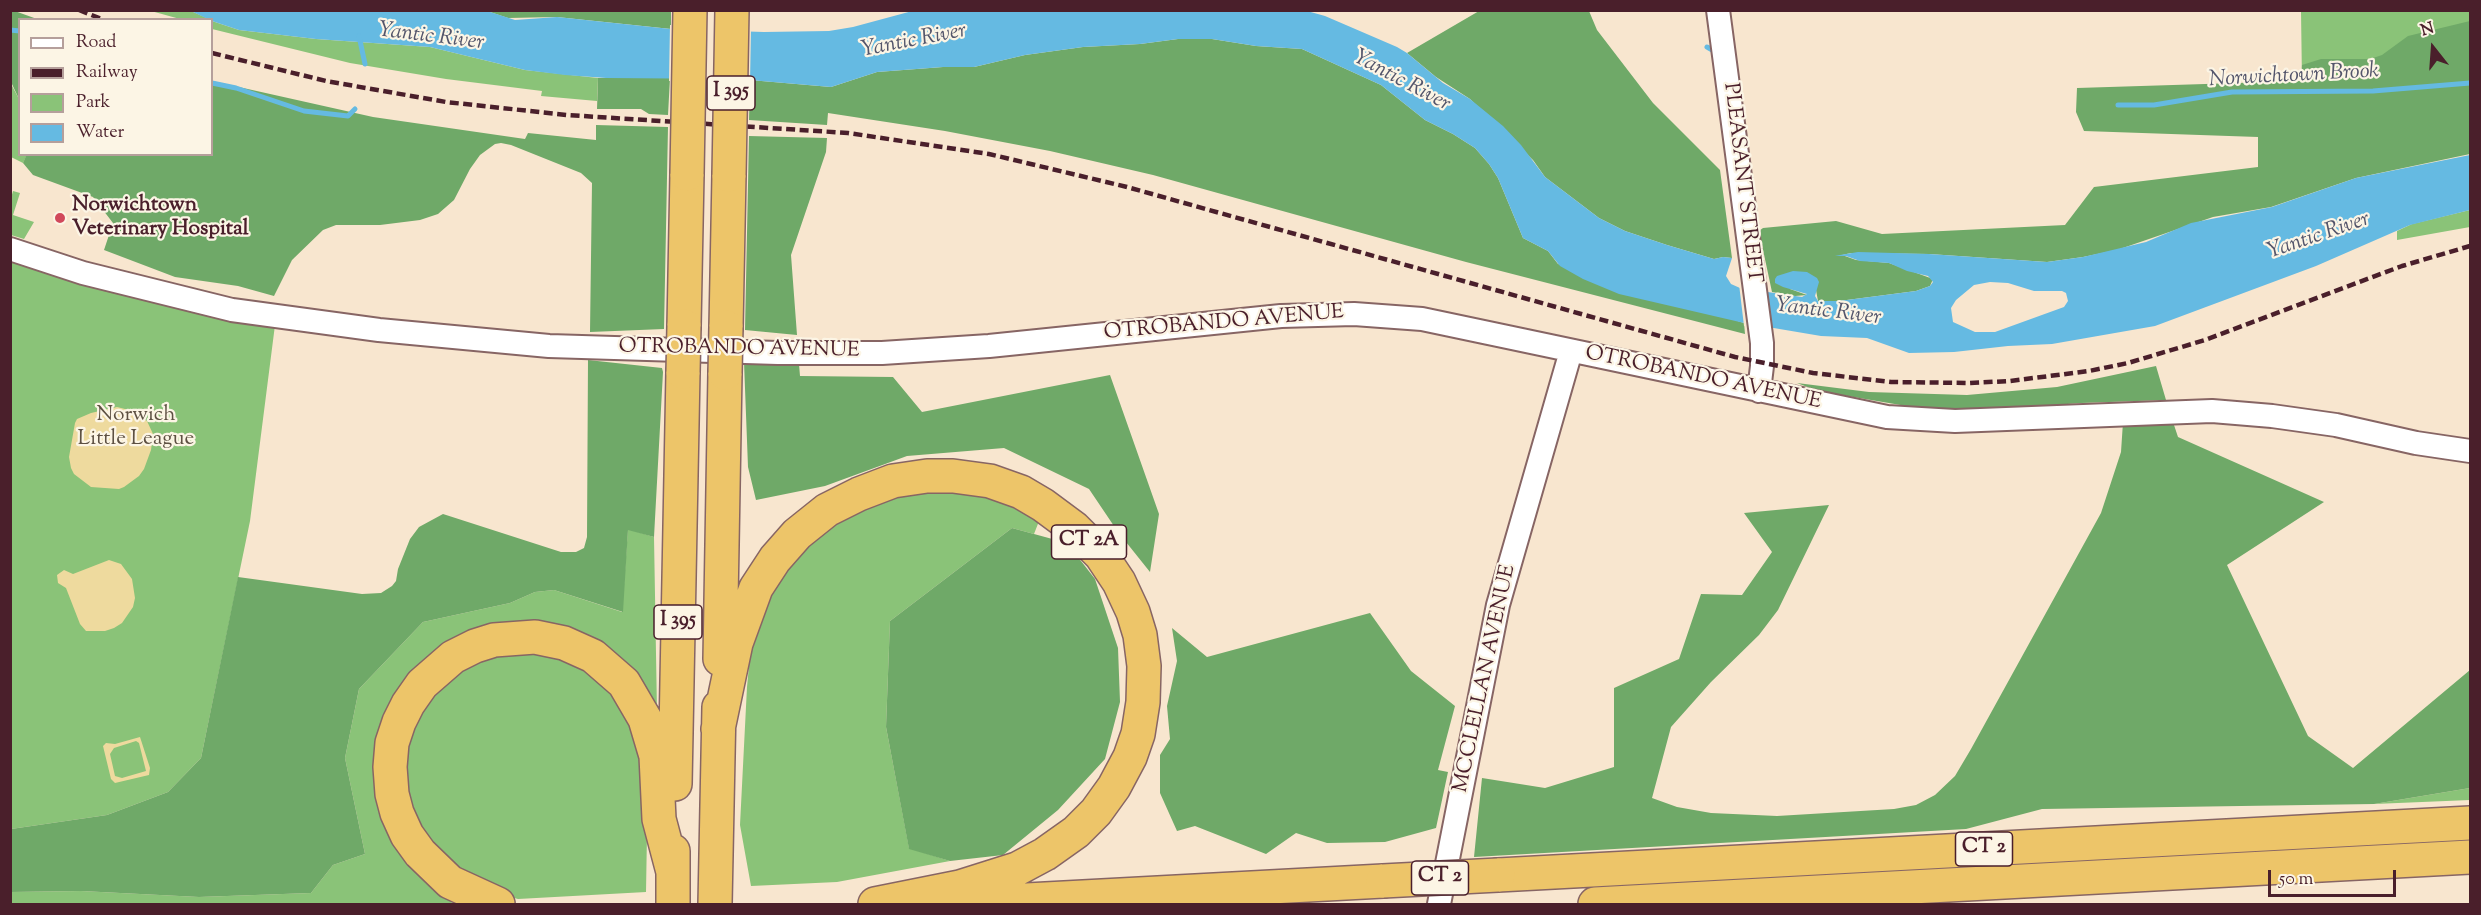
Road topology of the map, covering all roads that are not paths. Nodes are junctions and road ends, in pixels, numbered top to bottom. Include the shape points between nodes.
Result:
1 (690, 10) edge
2 (732, 10) edge
3 (1718, 10) edge
4 (10, 249) edge
5 (1571, 351) junction
6 (1759, 391) junction
7 (2470, 451) edge
8 (718, 729) junction
9 (2470, 823) edge
10 (2470, 857) edge
11 (673, 872) junction
12 (498, 904) edge
13 (673, 904) edge
14 (715, 904) edge
15 (875, 904) edge
16 (952, 904) edge
17 (1439, 904) edge
18 (1595, 904) edge

1 - 11 highway, I 395, bridge
2 - 8 highway, I 395, bridge
3 - 6 street, PLEASANT STREET via 1761,332 1763,363
4 - 5 street, OTROBANDO AVENUE via 82,273 232,310 379,330 549,346 882,353 1281,316 1354,314 1422,319
5 - 6 street, OTROBANDO AVENUE
5 - 17 street, MCCLELLAN AVENUE via 1498,605
6 - 7 street, OTROBANDO AVENUE via 1887,417 1955,421 2212,411 2262,415
8 - 14 highway, I 395
8 - 15 highway, CT 2A via 742,624 760,580 803,529 827,510 859,494 893,481 927,476 990,481 1043,505 1101,555 1133,612 1144,666 1138,734 1114,787 1076,832 1031,862 980,882
9 - 16 highway, CT 2, bridge
10 - 18 highway, CT 2
11 - 12 highway via 659,819 656,756 645,719 624,683 593,656 564,643 535,637 494,640 453,657 422,684 399,722 390,767 397,813 420,853 450,882
11 - 13 highway, I 395

